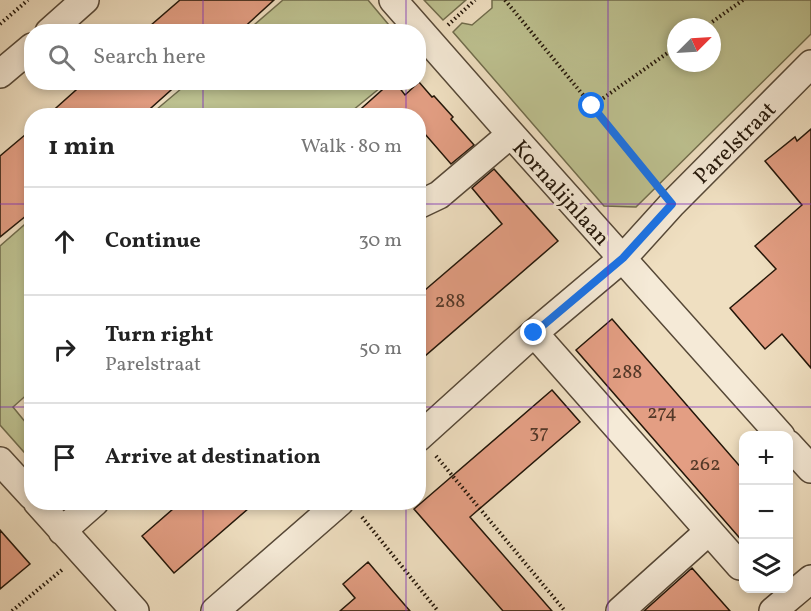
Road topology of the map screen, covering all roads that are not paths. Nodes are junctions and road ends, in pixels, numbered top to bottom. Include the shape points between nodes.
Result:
1 (85, 0) edge
2 (393, 0) edge
3 (58, 24) edge
4 (414, 24) edge
5 (426, 38) edge
6 (24, 53) edge
7 (811, 64) edge
8 (0, 74) edge
9 (511, 134) junction
10 (426, 201) edge
11 (623, 258) junction
12 (534, 333) junction
13 (426, 431) edge
14 (777, 431) edge
15 (793, 449) edge
16 (0, 461) edge
17 (811, 469) edge
18 (24, 487) edge
19 (44, 510) edge
20 (86, 510) edge
21 (345, 510) edge
22 (62, 531) junction
23 (709, 531) junction
24 (739, 565) edge
25 (811, 579) edge
26 (775, 610) edge
27 (135, 611) edge
28 (215, 611) edge
29 (620, 611) edge

1 - 3 street
2 - 4 street, Kornalijnlaan
5 - 9 street, Kornalijnlaan
6 - 8 street
7 - 11 street, Parelstraat
9 - 10 street via 439,195
9 - 11 street, Kornalijnlaan
11 - 12 street, Parelstraat
11 - 14 street, Kornalijnlaan
12 - 13 street, Parelstraat
12 - 23 street
15 - 17 street
16 - 18 street
19 - 22 street
20 - 22 street
21 - 28 street
22 - 27 street
23 - 24 street
23 - 29 street
25 - 26 street

